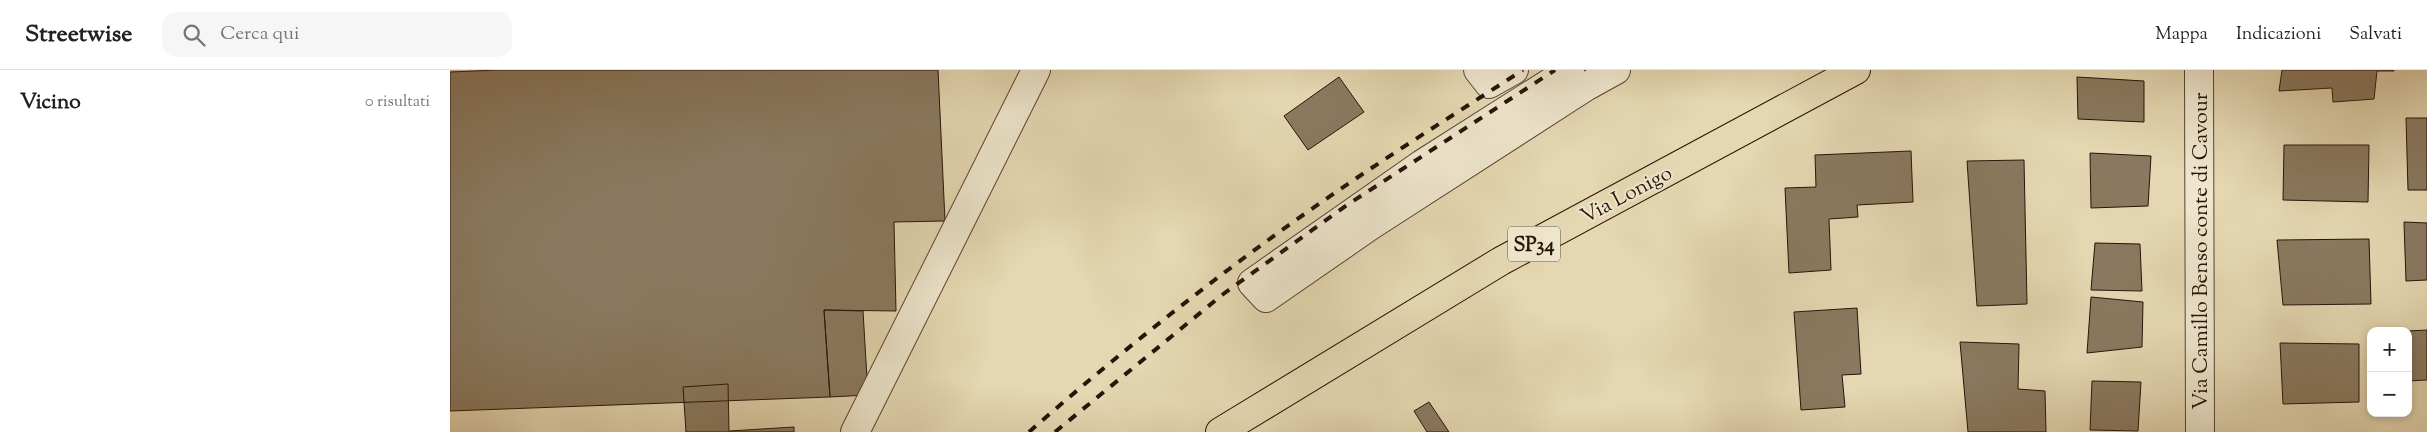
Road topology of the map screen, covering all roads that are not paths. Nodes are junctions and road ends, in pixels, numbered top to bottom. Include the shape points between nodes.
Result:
1 (1036, 70) edge
2 (1478, 70) edge
3 (1514, 70) edge
4 (1570, 70) edge
5 (1616, 70) edge
6 (1856, 70) edge
7 (2199, 70) edge
8 (855, 432) edge
9 (1220, 432) edge
10 (2200, 432) edge

1 - 8 street
2 - 3 street via 1489,84
4 - 5 street via 1422,164 1252,283 1266,298 1370,226
6 - 9 main road, Via Lonigo / SP34 via 1501,261
7 - 10 street, Via Camillo Benso conte di Cavour

